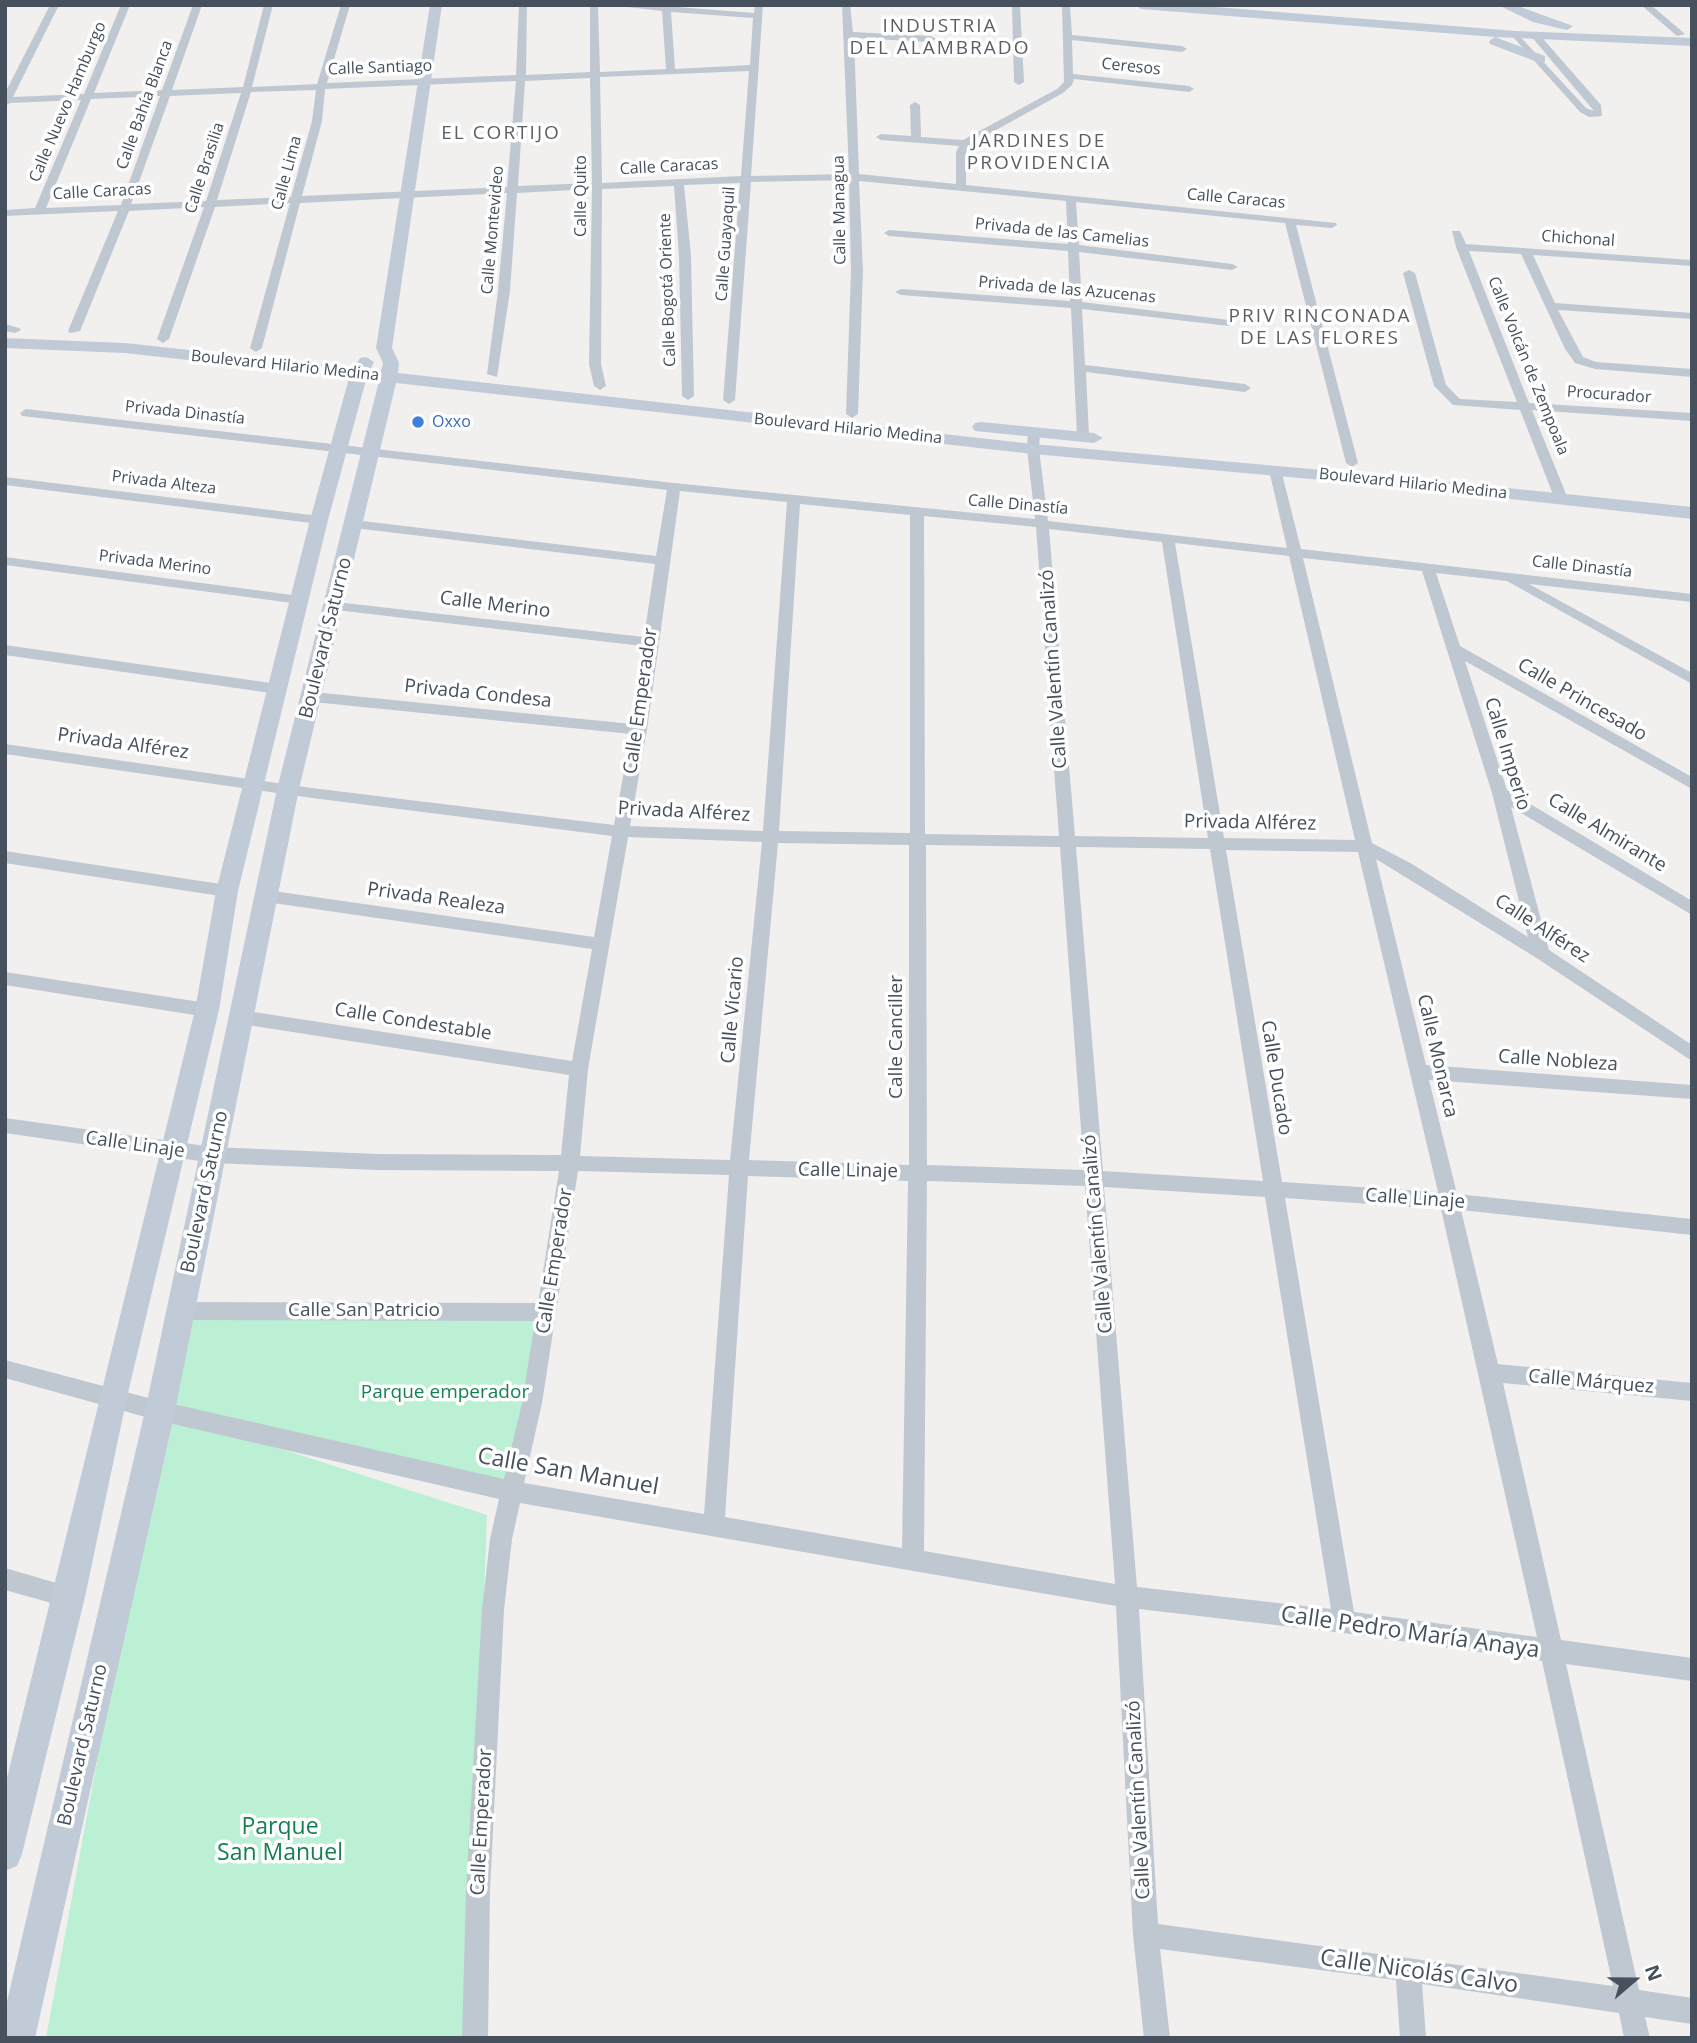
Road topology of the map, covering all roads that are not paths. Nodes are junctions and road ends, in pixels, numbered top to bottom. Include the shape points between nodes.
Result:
1 (55, 5) edge
2 (126, 5) edge
3 (198, 5) edge
4 (269, 5) edge
5 (346, 5) edge
6 (436, 5) edge
7 (523, 5) edge
8 (594, 5) edge
9 (614, 5) edge
10 (846, 5) edge
11 (1016, 5) edge
12 (1066, 5) edge
13 (1141, 5) edge
14 (1221, 5) edge
15 (1645, 5) edge
16 (1495, 9) edge
17 (666, 10) junction
18 (758, 10) edge
19 (1461, 27) junction
20 (1522, 31) junction
21 (1577, 33) junction
22 (1686, 34) edge
23 (849, 35) junction
24 (1066, 37) junction
25 (931, 39) dead end
26 (1692, 42) edge
27 (1181, 49) dead end
28 (1554, 55) junction
29 (1540, 59) junction
30 (755, 68) junction
31 (671, 72) junction
32 (594, 75) junction
33 (1070, 76) junction
34 (521, 77) junction
35 (422, 82) junction
36 (1019, 82) dead end
37 (321, 86) junction
38 (247, 89) junction
39 (1189, 89) dead end
40 (166, 93) junction
41 (87, 97) junction
42 (6, 101) edge
43 (915, 105) dead end
44 (881, 137) dead end
45 (916, 138) junction
46 (965, 143) junction
47 (855, 177) junction
48 (747, 178) junction
49 (679, 182) junction
50 (597, 186) junction
51 (961, 188) junction
52 (512, 191) junction
53 (407, 195) junction
54 (296, 200) junction
55 (1071, 200) junction
56 (211, 204) junction
57 (125, 207) junction
58 (39, 211) junction
59 (5, 213) edge
60 (1289, 220) junction
61 (1332, 225) dead end
62 (889, 233) dead end
63 (1456, 233) dead end
64 (1461, 247) junction
65 (1074, 248) junction
66 (1525, 251) junction
67 (1692, 263) edge
68 (1232, 267) dead end
69 (1409, 273) dead end
70 (901, 292) dead end
71 (1077, 305) junction
72 (1550, 306) junction
73 (1692, 316) edge
74 (1229, 323) dead end
75 (74, 331) junction
76 (8, 332) edge
77 (163, 339) junction
78 (256, 348) junction
79 (388, 362) junction
80 (363, 367) junction
81 (1080, 368) junction
82 (494, 373) junction
83 (1692, 373) edge
84 (600, 386) junction
85 (1245, 388) dead end
86 (688, 396) junction
87 (729, 400) junction
88 (1525, 405) junction
89 (26, 413) dead end
90 (852, 414) junction
91 (1692, 417) edge
92 (1083, 436) junction
93 (1034, 440) junction
94 (340, 448) junction
95 (372, 453) junction
96 (1352, 463) junction
97 (1275, 470) junction
98 (5, 481) edge
99 (674, 487) junction
100 (1559, 491) junction
101 (1692, 499) edge
102 (794, 500) junction
103 (917, 513) junction
104 (1692, 513) edge
105 (319, 520) junction
106 (354, 524) junction
107 (1042, 524) junction
108 (1168, 540) junction
109 (1296, 552) junction
110 (5, 561) edge
111 (662, 561) junction
112 (1428, 569) junction
113 (1504, 576) junction
114 (1692, 598) edge
115 (300, 600) junction
116 (335, 606) junction
117 (650, 642) junction
118 (1453, 648) junction
119 (5, 650) edge
120 (1692, 679) edge
121 (278, 689) junction
122 (313, 697) junction
123 (639, 730) junction
124 (5, 749) edge
125 (1690, 782) edge
126 (255, 783) junction
127 (288, 789) junction
128 (1500, 793) junction
129 (620, 831) junction
130 (771, 837) junction
131 (918, 838) junction
132 (1067, 841) junction
133 (1215, 843) junction
134 (1365, 846) junction
135 (5, 856) edge
136 (227, 891) junction
137 (266, 896) junction
138 (1692, 909) edge
139 (600, 944) junction
140 (1541, 953) junction
141 (5, 978) edge
142 (207, 1010) junction
143 (241, 1017) junction
144 (1692, 1054) edge
145 (579, 1069) junction
146 (1420, 1072) junction
147 (1692, 1092) edge
148 (5, 1125) edge
149 (172, 1151) junction
150 (213, 1154) junction
151 (570, 1163) junction
152 (739, 1168) junction
153 (918, 1173) junction
154 (1094, 1178) junction
155 (1273, 1190) junction
156 (1449, 1201) junction
157 (1692, 1227) edge
158 (180, 1311) junction
159 (547, 1312) junction
160 (5, 1369) edge
161 (1490, 1372) junction
162 (1692, 1392) edge
163 (113, 1397) junction
164 (160, 1410) junction
165 (511, 1491) junction
166 (714, 1524) junction
167 (913, 1561) junction
168 (5, 1579) edge
169 (69, 1597) junction
170 (1127, 1597) junction
171 (1345, 1622) junction
172 (1552, 1652) junction
173 (1692, 1670) edge
174 (9, 1817) edge
175 (5, 1854) edge
176 (1146, 1935) junction
177 (1408, 1969) junction
178 (1630, 2002) junction
179 (1692, 2011) edge
180 (17, 2038) edge
181 (475, 2038) edge
182 (1157, 2038) edge
183 (1413, 2038) edge
184 (1637, 2038) edge

1 - 42 street
2 - 41 street, Calle Nuevo Hamburgo
3 - 40 street, Calle Bahía Blanca
4 - 38 street, Calle Brasilia
5 - 37 street, Calle Lima
6 - 35 street, Boulevard Saturno
7 - 34 street, Calle Montevideo
8 - 32 street, Calle Quito
9 - 17 street
10 - 23 street, Calle Managua
11 - 36 street
12 - 24 street
13 - 19 street
14 - 19 street
15 - 22 street
16 - 19 street
16 - 20 street
16 - 21 street
17 - 18 street
17 - 31 street
18 - 30 street, Calle Guayaquil
19 - 20 street
19 - 29 street
20 - 21 street
20 - 28 street
20 - 29 street
21 - 22 street
21 - 26 street
21 - 28 street
23 - 25 street
23 - 47 street, Calle Managua
24 - 27 street
24 - 33 street
28 - 29 street via 1600,114 1583,110
30 - 31 street, Calle Santiago
30 - 48 street, Calle Guayaquil
31 - 32 street, Calle Santiago
32 - 34 street, Calle Santiago
32 - 50 street, Calle Quito
33 - 39 street, Ceresos
33 - 46 street via 1060,91
34 - 35 street, Calle Santiago
34 - 52 street, Calle Montevideo
35 - 37 street, Calle Santiago
35 - 53 street, Boulevard Saturno
37 - 38 street, Calle Santiago
37 - 54 street, Calle Lima via 317,121
38 - 40 street, Calle Santiago
38 - 56 street, Calle Brasilia
40 - 41 street, Calle Santiago
40 - 57 street, Calle Bahía Blanca
41 - 42 street, Calle Santiago
41 - 58 street, Calle Nuevo Hamburgo
43 - 45 street
44 - 45 street
45 - 46 street
46 - 51 street
47 - 48 street, Calle Caracas
47 - 51 street, Calle Caracas
47 - 90 street, Calle Managua
48 - 49 street, Calle Caracas
48 - 87 street, Calle Guayaquil
49 - 50 street, Calle Caracas
49 - 86 street, Calle Bogotá Oriente
50 - 52 street, Calle Caracas
50 - 84 street, Calle Quito via 595,364
51 - 55 street, Calle Caracas
52 - 53 street, Calle Caracas
52 - 82 street, Calle Montevideo
53 - 54 street, Calle Caracas
53 - 79 street, Boulevard Saturno
54 - 56 street, Calle Caracas
54 - 78 street, Calle Lima
55 - 60 street, Calle Caracas
55 - 65 street
56 - 57 street, Calle Caracas
56 - 77 street, Calle Brasilia
57 - 58 street, Calle Caracas
57 - 75 street, Calle Bahía Blanca
58 - 59 street, Calle Caracas
60 - 61 street, Calle Caracas
60 - 96 street
62 - 65 street, Privada de las Camelias
63 - 64 street, Calle Volcán de Zempoala
64 - 66 street, Chichonal
64 - 88 street, Calle Volcán de Zempoala
65 - 68 street, Privada de las Camelias
65 - 71 street
66 - 67 street, Chichonal
66 - 72 street
69 - 88 street, Procurador via 1435,373 1447,395 1465,404
70 - 71 street, Privada de las Azucenas
71 - 74 street, Privada de las Azucenas
71 - 81 street
72 - 73 street
72 - 83 street via 1571,349 1584,363
75 - 76 street, Boulevard Hilario Medina
75 - 77 street, Boulevard Hilario Medina
76 - 80 street, Boulevard Hilario Medina via 125,348
77 - 78 street, Boulevard Hilario Medina
78 - 80 street, Boulevard Hilario Medina
79 - 80 street, Boulevard Hilario Medina
79 - 80 street
79 - 82 street, Boulevard Hilario Medina
79 - 93 street, Boulevard Hilario Medina
79 - 95 street, Boulevard Saturno
80 - 94 street, Boulevard Saturno
81 - 85 street
81 - 92 street
82 - 84 street, Boulevard Hilario Medina
84 - 86 street, Boulevard Hilario Medina
86 - 87 street, Boulevard Hilario Medina
87 - 90 street, Boulevard Hilario Medina
88 - 91 street, Procurador
88 - 100 street, Calle Volcán de Zempoala
89 - 94 street, Privada Dinastía
90 - 93 street, Boulevard Hilario Medina
92 - 93 street, Boulevard Hilario Medina
92 - 96 street, Boulevard Hilario Medina
93 - 97 street, Boulevard Hilario Medina
93 - 107 street, Calle Valentín Canalizó
94 - 95 street, Calle Dinastía
94 - 105 street, Boulevard Saturno
95 - 99 street, Calle Dinastía
95 - 106 street, Boulevard Saturno
96 - 100 street, Boulevard Hilario Medina
97 - 100 street, Boulevard Hilario Medina
97 - 109 street, Calle Monarca
98 - 105 street, Privada Alteza
99 - 102 street, Calle Dinastía
99 - 111 street, Calle Emperador
100 - 101 street, Boulevard Hilario Medina
100 - 104 street, Boulevard Hilario Medina
102 - 103 street, Calle Dinastía
102 - 130 street, Calle Vicario
103 - 107 street, Calle Dinastía
103 - 131 street, Calle Canciller
105 - 115 street, Boulevard Saturno
106 - 111 street
106 - 116 street, Boulevard Saturno
107 - 108 street, Calle Dinastía
107 - 132 street, Calle Valentín Canalizó
108 - 109 street, Calle Dinastía
108 - 133 street, Calle Ducado
109 - 112 street, Calle Dinastía
109 - 134 street, Calle Monarca
110 - 115 street, Privada Merino
111 - 117 street, Calle Emperador
112 - 113 street, Calle Dinastía
112 - 118 street, Calle Imperio
113 - 114 street, Calle Dinastía
113 - 120 street
115 - 121 street, Boulevard Saturno
116 - 117 street, Calle Merino
116 - 122 street, Boulevard Saturno
117 - 123 street, Calle Emperador
118 - 125 street, Calle Princesado
118 - 128 street, Calle Imperio
119 - 121 street
121 - 126 street, Boulevard Saturno
122 - 123 street, Privada Condesa
122 - 127 street, Boulevard Saturno
123 - 129 street, Calle Emperador
124 - 126 street, Privada Alférez
126 - 127 street, Privada Alférez
126 - 136 street, Boulevard Saturno
127 - 129 street, Privada Alférez
127 - 137 street, Boulevard Saturno
128 - 138 street, Calle Almirante
128 - 140 street, Calle Imperio
129 - 130 street, Privada Alférez
129 - 139 street, Calle Emperador
130 - 131 street, Privada Alférez
130 - 152 street, Calle Vicario
131 - 132 street, Privada Alférez
131 - 153 street, Calle Canciller
132 - 133 street, Privada Alférez
132 - 154 street, Calle Valentín Canalizó
133 - 134 street, Privada Alférez
133 - 155 street, Calle Ducado
134 - 140 street, Calle Alférez
134 - 146 street, Calle Monarca
135 - 136 street
136 - 142 street, Boulevard Saturno
137 - 139 street, Privada Realeza
137 - 143 street, Boulevard Saturno
139 - 145 street, Calle Emperador
140 - 144 street, Calle Alférez
141 - 142 street
142 - 149 street, Boulevard Saturno
143 - 145 street, Calle Condestable
143 - 150 street, Boulevard Saturno
145 - 151 street, Calle Emperador
146 - 147 street, Calle Nobleza
146 - 156 street, Calle Monarca
148 - 149 street, Calle Linaje
149 - 150 street, Calle Linaje
149 - 163 street, Boulevard Saturno
150 - 151 street, Calle Linaje via 377,1162
150 - 158 street, Boulevard Saturno
151 - 152 street, Calle Linaje
151 - 159 street, Calle Emperador
152 - 153 street, Calle Linaje
152 - 166 street, Calle Vicario
153 - 154 street, Calle Linaje
153 - 167 street, Calle Canciller
154 - 155 street, Calle Linaje
154 - 170 street, Calle Valentín Canalizó
155 - 156 street, Calle Linaje
155 - 171 street, Calle Ducado
156 - 157 street, Calle Linaje
156 - 161 street, Calle Monarca
158 - 159 street, Calle San Patricio
158 - 164 street, Boulevard Saturno
159 - 165 street, Calle Emperador
160 - 163 street, Calle San Manuel
161 - 162 street, Calle Márquez
161 - 172 street, Calle Monarca
163 - 164 street, Calle San Manuel
163 - 169 street, Boulevard Saturno
164 - 165 street, Calle San Manuel
164 - 180 street, Boulevard Saturno
165 - 166 street, Calle San Manuel
165 - 181 street, Calle Emperador via 493,1610
166 - 167 street, Calle San Manuel
167 - 170 street, Calle San Manuel
168 - 169 street
169 - 174 street, Boulevard Saturno
170 - 171 street, Calle Pedro María Anaya
170 - 176 street, Calle Valentín Canalizó
171 - 172 street, Calle Pedro María Anaya
172 - 173 street, Calle Pedro María Anaya
172 - 178 street, Calle Monarca
174 - 175 street, Boulevard Saturno
176 - 177 street, Calle Nicolás Calvo
176 - 182 street, Calle Valentín Canalizó
177 - 178 street, Calle Nicolás Calvo
177 - 183 street
178 - 179 street, Calle Nicolás Calvo
178 - 184 street, Calle Monarca

